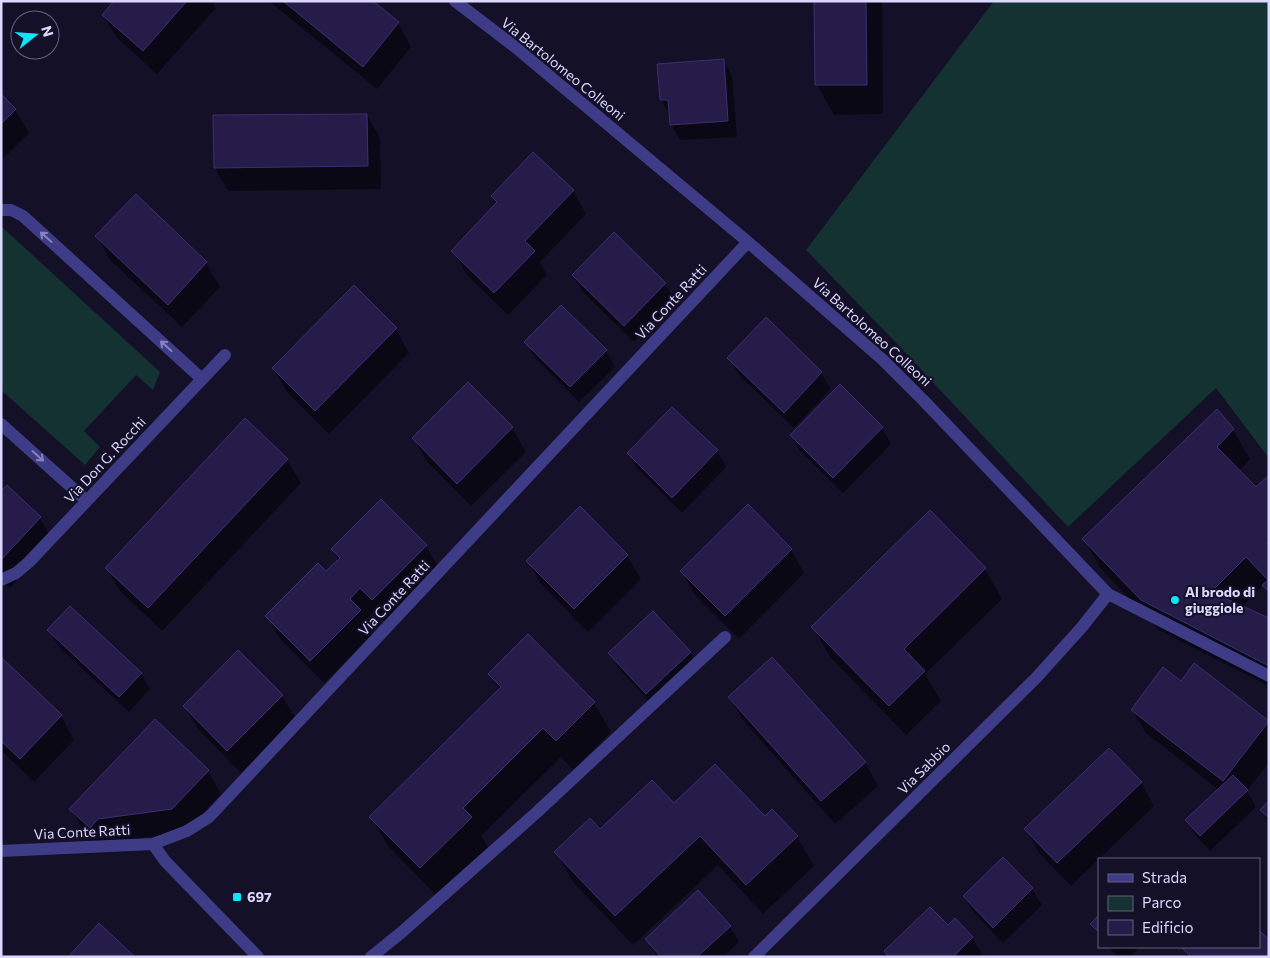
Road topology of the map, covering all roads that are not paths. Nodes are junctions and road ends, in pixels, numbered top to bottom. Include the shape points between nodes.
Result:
1 (455, 1) edge
2 (1, 210) edge
3 (748, 242) junction
4 (225, 355) dead end
5 (202, 379) junction
6 (1, 424) edge
7 (87, 501) junction
8 (1, 580) edge
9 (1108, 594) junction
10 (725, 637) dead end
11 (1269, 676) edge
12 (153, 844) junction
13 (1, 851) edge
14 (258, 957) edge
15 (371, 957) edge
16 (754, 957) edge

1 - 3 street, Via Bartolomeo Colleoni via 515,47
5 -> 2 street via 23,216 11,210
3 - 9 street, Via Bartolomeo Colleoni via 904,380
3 - 12 street, Via Conte Ratti via 215,811 187,832
4 - 5 street, Via Don G. Rocchi
5 - 7 street, Via Don G. Rocchi
6 -> 7 street
7 - 8 street, Via Don G. Rocchi via 30,562
9 - 11 street, Via Bartolomeo Colleoni
9 - 16 street, Via Sabbio via 1036,678
10 - 15 street via 536,813
12 - 13 street, Via Conte Ratti
12 - 14 street via 165,861

